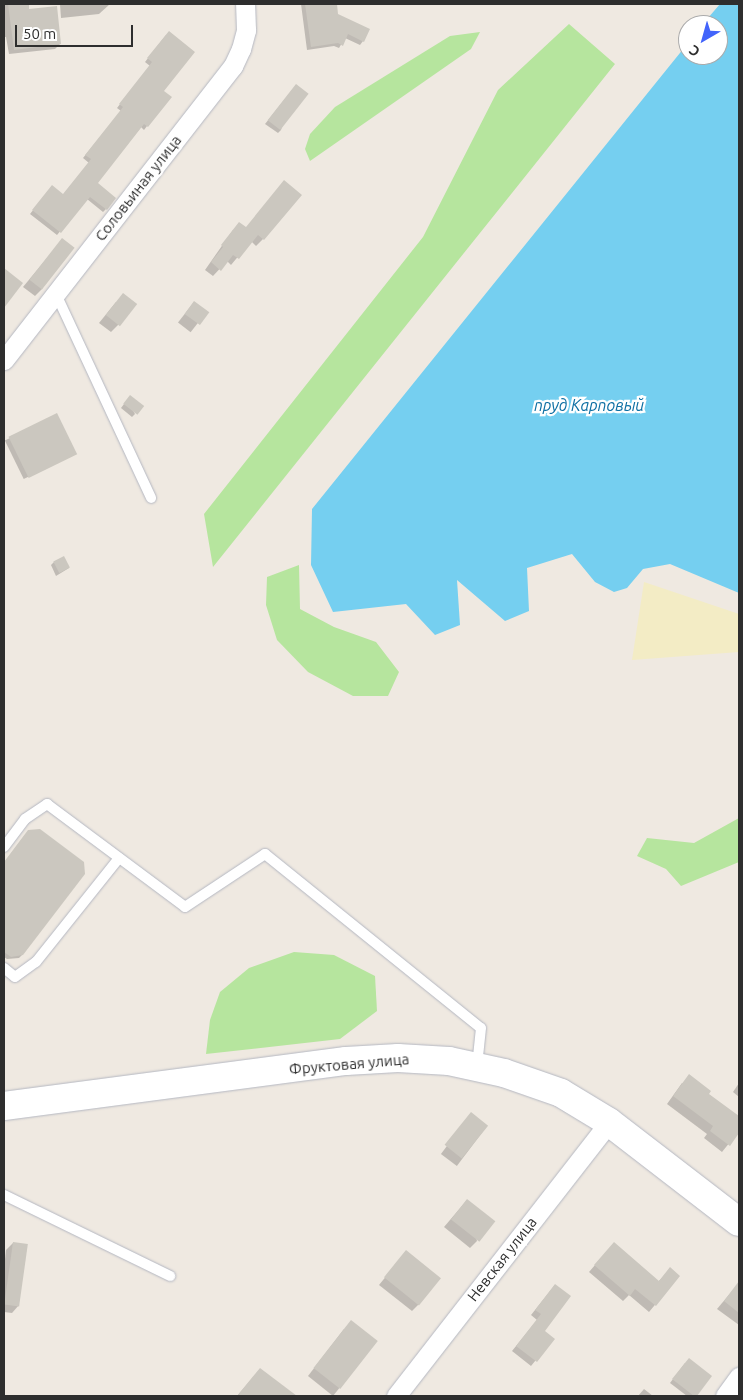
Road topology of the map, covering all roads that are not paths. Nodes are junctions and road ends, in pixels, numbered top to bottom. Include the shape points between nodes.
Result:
1 (245, 4) edge
2 (56, 294) junction
3 (4, 360) edge
4 (151, 498) dead end
5 (4, 847) edge
6 (119, 858) junction
7 (4, 968) edge
8 (477, 1067) junction
9 (4, 1106) edge
10 (609, 1122) junction
11 (4, 1195) edge
12 (739, 1222) edge
13 (170, 1276) dead end
14 (739, 1377) edge
15 (396, 1396) edge
16 (724, 1396) edge

1 - 2 street, Соловьиная улица via 246,30 233,66
2 - 3 street, Соловьиная улица
2 - 4 lane
5 - 6 lane via 25,819 48,804
6 - 7 lane via 36,962 15,977
6 - 8 lane via 185,907 265,854 481,1028
8 - 9 street, Фруктовая улица via 449,1061 398,1058 346,1061
8 - 10 street, Фруктовая улица via 561,1093
10 - 12 street, Фруктовая улица
10 - 15 street, Невская улица
11 - 13 lane
14 - 16 street

